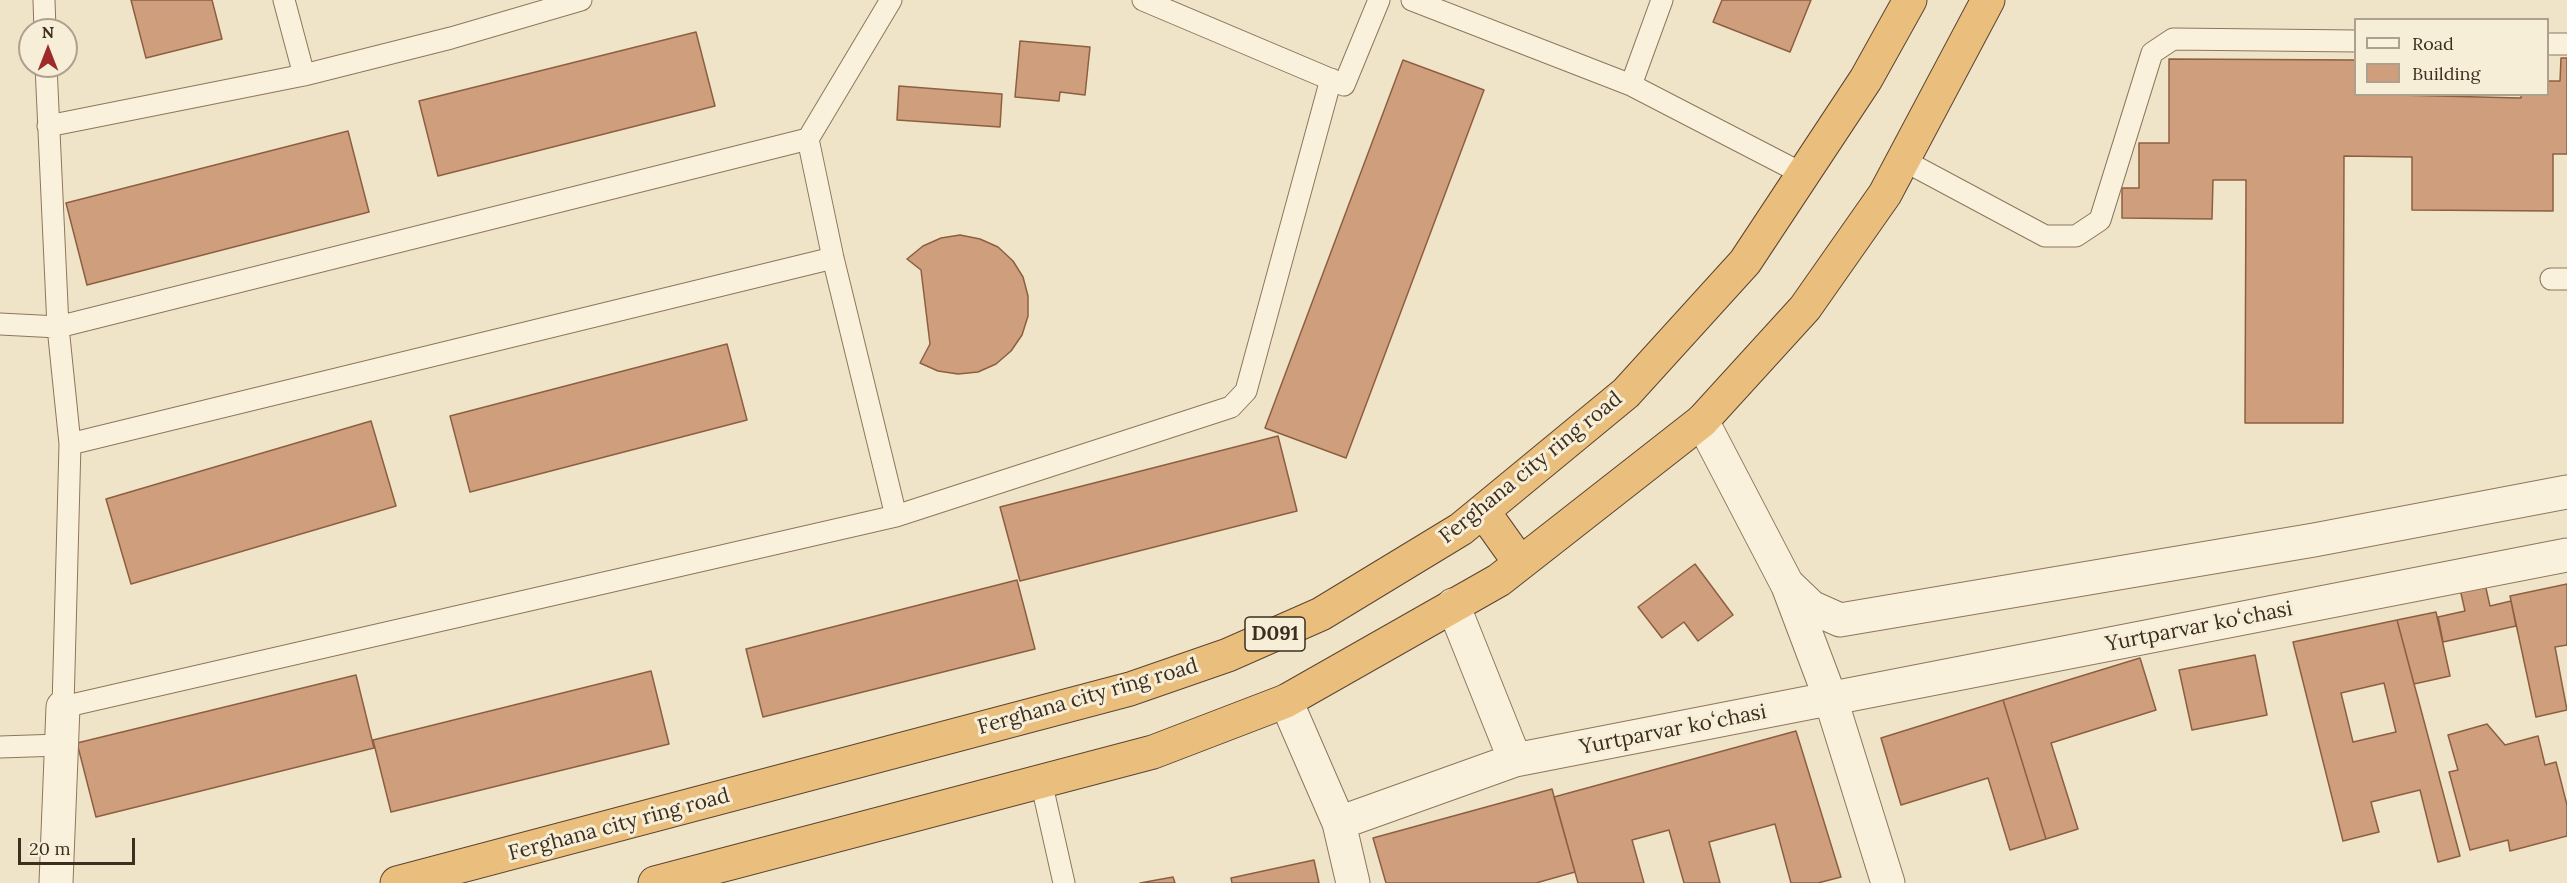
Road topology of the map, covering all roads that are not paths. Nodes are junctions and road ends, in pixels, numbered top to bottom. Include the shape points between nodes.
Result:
1 (44, 0) edge
2 (284, 0) edge
3 (891, 0) edge
4 (1143, 0) edge
5 (1379, 0) edge
6 (1412, 0) edge
7 (1662, 0) edge
8 (1910, 0) edge
9 (1988, 0) edge
10 (574, 1) edge
11 (1452, 7) edge
12 (45, 18) edge
13 (2354, 41) edge
14 (2549, 44) edge
15 (2567, 44) edge
16 (304, 75) junction
17 (46, 78) edge
18 (1331, 79) junction
19 (1631, 85) junction
20 (48, 126) junction
21 (808, 139) junction
22 (1903, 160) junction
23 (1803, 174) junction
24 (833, 258) junction
25 (0, 324) edge
26 (58, 327) junction
27 (1702, 421) junction
28 (70, 444) junction
29 (2567, 492) edge
30 (1483, 511) junction
31 (896, 516) junction
32 (2567, 555) edge
33 (1520, 562) junction
34 (1787, 584) junction
35 (1453, 605) junction
36 (1831, 700) junction
37 (1286, 701) junction
38 (63, 707) junction
39 (60, 745) junction
40 (0, 747) edge
41 (1515, 760) junction
42 (1041, 781) junction
43 (1339, 823) junction
44 (56, 883) edge
45 (397, 883) edge
46 (655, 883) edge
47 (1064, 883) edge
48 (1353, 883) edge
49 (1888, 883) edge

1 - 12 lane
2 - 16 lane
3 - 21 lane
4 - 18 lane
5 - 18 lane via 1344,85
6 - 11 lane
7 - 19 lane
8 - 23 highway, Ferghana city ring road / D091 via 1866,79
9 - 22 highway
10 - 16 lane via 451,38
11 - 19 lane
13 - 22 lane via 2174,39 2152,53 2100,220 2076,236 2045,236
14 - 15 lane
16 - 20 lane
17 - 20 lane
18 - 31 lane via 1246,391 1231,407
19 - 23 lane
20 - 26 lane
21 - 24 lane
21 - 26 lane
22 - 27 highway via 1885,194 1805,309
23 - 30 highway, Ferghana city ring road / D091 via 1745,262 1626,393
24 - 28 lane
24 - 31 lane
25 - 26 lane
26 - 28 lane
27 - 33 highway
27 - 34 street
28 - 38 lane
29 - 34 street via 2314,540 1840,620 1811,607
30 - 33 highway
30 - 45 highway, Ferghana city ring road / D091 via 1461,529 1321,614 1228,655 1130,689
31 - 38 lane
32 - 36 street, Yurtparvar koʻchasi
33 - 35 highway
34 - 36 street
35 - 37 highway
35 - 41 street
36 - 41 street, Yurtparvar koʻchasi
36 - 49 street
37 - 42 highway via 1154,752
37 - 43 street
38 - 39 street
39 - 40 lane
39 - 44 street
41 - 43 street, Yurtparvar koʻchasi
42 - 46 highway
42 - 47 lane
43 - 48 street

